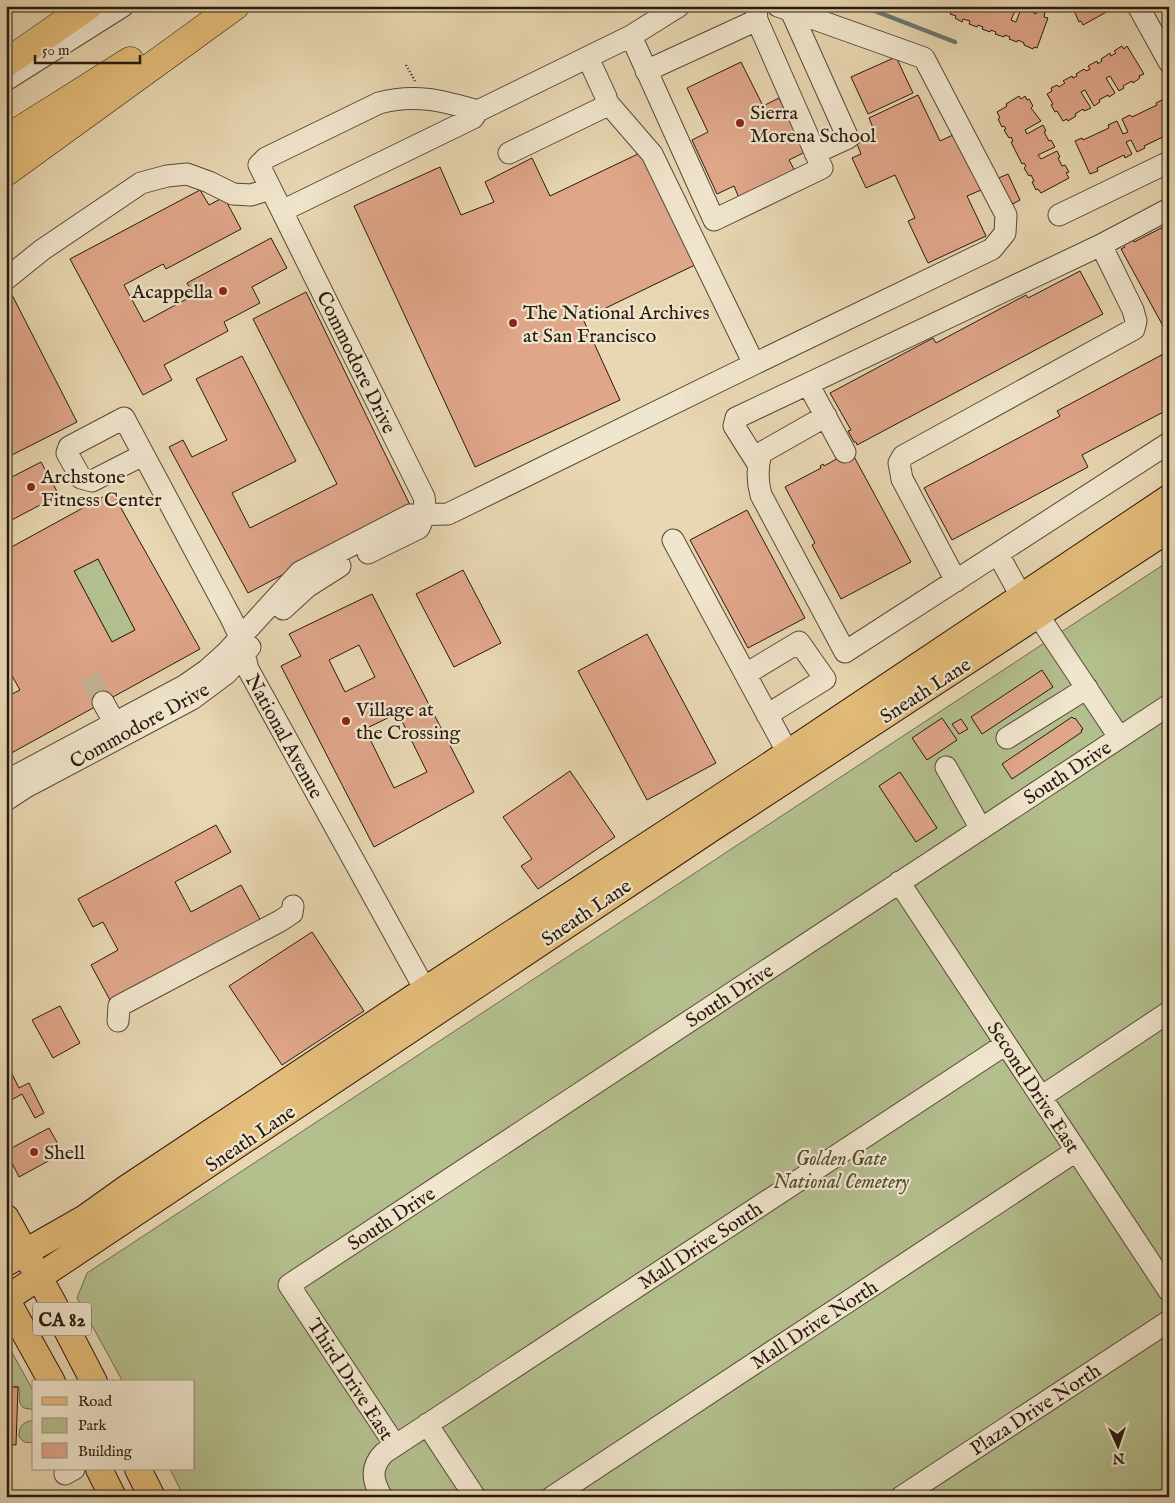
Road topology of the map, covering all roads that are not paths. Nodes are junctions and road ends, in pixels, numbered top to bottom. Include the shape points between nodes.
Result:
1 (88, 6) edge
2 (123, 6) edge
3 (217, 6) edge
4 (235, 6) edge
5 (679, 6) edge
6 (1138, 6) edge
7 (785, 9) edge
8 (756, 13) edge
9 (631, 36) junction
10 (588, 58) junction
11 (1169, 62) edge
12 (6, 63) edge
13 (646, 71) junction
14 (6, 80) edge
15 (607, 102) junction
16 (478, 111) junction
17 (6, 139) edge
18 (509, 153) dead end
19 (815, 153) junction
20 (1169, 162) edge
21 (6, 172) edge
22 (270, 189) junction
23 (1169, 209) edge
24 (282, 210) junction
25 (1059, 216) dead end
26 (1101, 245) junction
27 (6, 279) edge
28 (754, 364) junction
29 (808, 384) junction
30 (826, 416) junction
31 (1169, 444) edge
32 (845, 452) dead end
33 (143, 455) dead end
34 (758, 464) junction
35 (1169, 498) edge
36 (424, 515) junction
37 (1169, 529) edge
38 (673, 540) dead end
39 (998, 554) junction
40 (956, 581) junction
41 (1021, 596) junction
42 (1038, 615) junction
43 (242, 646) junction
44 (746, 674) junction
45 (1087, 688) junction
46 (103, 702) tunnel mouth
47 (1169, 705) edge
48 (768, 715) junction
49 (118, 730) junction
50 (1120, 737) junction
51 (1007, 738) dead end
52 (788, 753) junction
53 (946, 767) dead end
54 (6, 781) edge
55 (6, 800) edge
56 (981, 829) junction
57 (899, 882) junction
58 (293, 906) dead end
59 (431, 1001) junction
60 (1169, 1012) edge
61 (118, 1021) dead end
62 (1006, 1044) junction
63 (1041, 1097) junction
64 (1076, 1151) junction
65 (6, 1218) edge
66 (16, 1258) edge
67 (40, 1278) junction
68 (289, 1285) joint
69 (1169, 1292) edge
70 (6, 1299) edge
71 (1169, 1321) edge
72 (51, 1380) edge
73 (93, 1380) edge
74 (427, 1424) junction
75 (395, 1445) junction
76 (100, 1470) edge
77 (138, 1470) edge
78 (113, 1497) edge
79 (152, 1497) edge
80 (382, 1497) edge
81 (475, 1497) edge
82 (552, 1497) edge
83 (901, 1497) edge

1 - 12 highway
2 - 14 street
3 - 17 highway
4 - 21 highway
5 - 9 street
6 - 11 street
7 - 19 street via 848,138
7 - 28 street via 924,58 1006,215 1005,233 992,249
8 - 13 street
8 - 19 street
9 - 10 street
9 - 13 street
10 - 15 street
10 - 16 street
13 - 19 street via 714,220 822,168
15 - 18 street via 604,107
15 - 28 street via 652,154
16 - 22 street, Commodore Drive via 414,97 380,103 266,158 258,165
16 - 24 street via 472,118
20 - 25 street
22 - 24 street, Commodore Drive
22 - 27 street via 251,195 233,194 187,174 141,183 42,250
23 - 26 street
24 - 36 street, Commodore Drive via 424,497
26 - 29 street
26 - 40 street via 1133,310 1134,329 903,456 899,463 902,479
28 - 36 street via 448,514
29 - 30 street
29 - 34 street via 736,418 734,426
30 - 32 street
30 - 34 street via 761,453
31 - 39 street
33 - 43 street, National Avenue via 231,618
34 - 40 street via 761,495 845,652
35 - 41 main road, Sneath Lane
36 - 43 street, Commodore Drive via 419,528 328,573 307,587
37 - 42 main road, Sneath Lane
38 - 44 street
39 - 40 street
39 - 41 street
41 - 42 street
41 - 52 main road, Sneath Lane
42 - 45 street
42 - 59 main road, Sneath Lane via 715,826
43 - 49 street, Commodore Drive via 227,673 192,699
43 - 59 street, National Avenue via 251,675
44 - 48 street
44 - 48 street via 799,642 825,679
45 - 50 street
45 - 51 street
46 - 49 street
47 - 50 street, South Drive
48 - 52 street
49 - 54 street, Commodore Drive
49 - 55 street, Commodore Drive
50 - 56 street, South Drive
52 - 59 main road, Sneath Lane via 539,917
53 - 56 street
56 - 57 street, South Drive
57 - 62 street, Second Drive East
57 - 68 street, South Drive
58 - 61 street via 292,914 280,921 119,1006
59 - 66 main road, Sneath Lane
59 - 67 main road, Sneath Lane
60 - 63 street
62 - 63 street, Second Drive East
62 - 74 street, Mall Drive South
63 - 64 street, Second Drive East
64 - 69 street, Second Drive East
64 - 82 street, Mall Drive North
65 - 66 main road, CA 82
66 - 67 main road, CA 82
67 - 70 main road, Sneath Lane
67 - 73 main road, CA 82
68 - 75 street, Third Drive East
70 - 72 main road, CA 82
71 - 83 street, Plaza Drive North
74 - 75 street, Mall Drive South
74 - 81 street
75 - 80 street, Third Drive East via 379,1457 373,1470 375,1484
76 - 78 main road
77 - 79 main road

